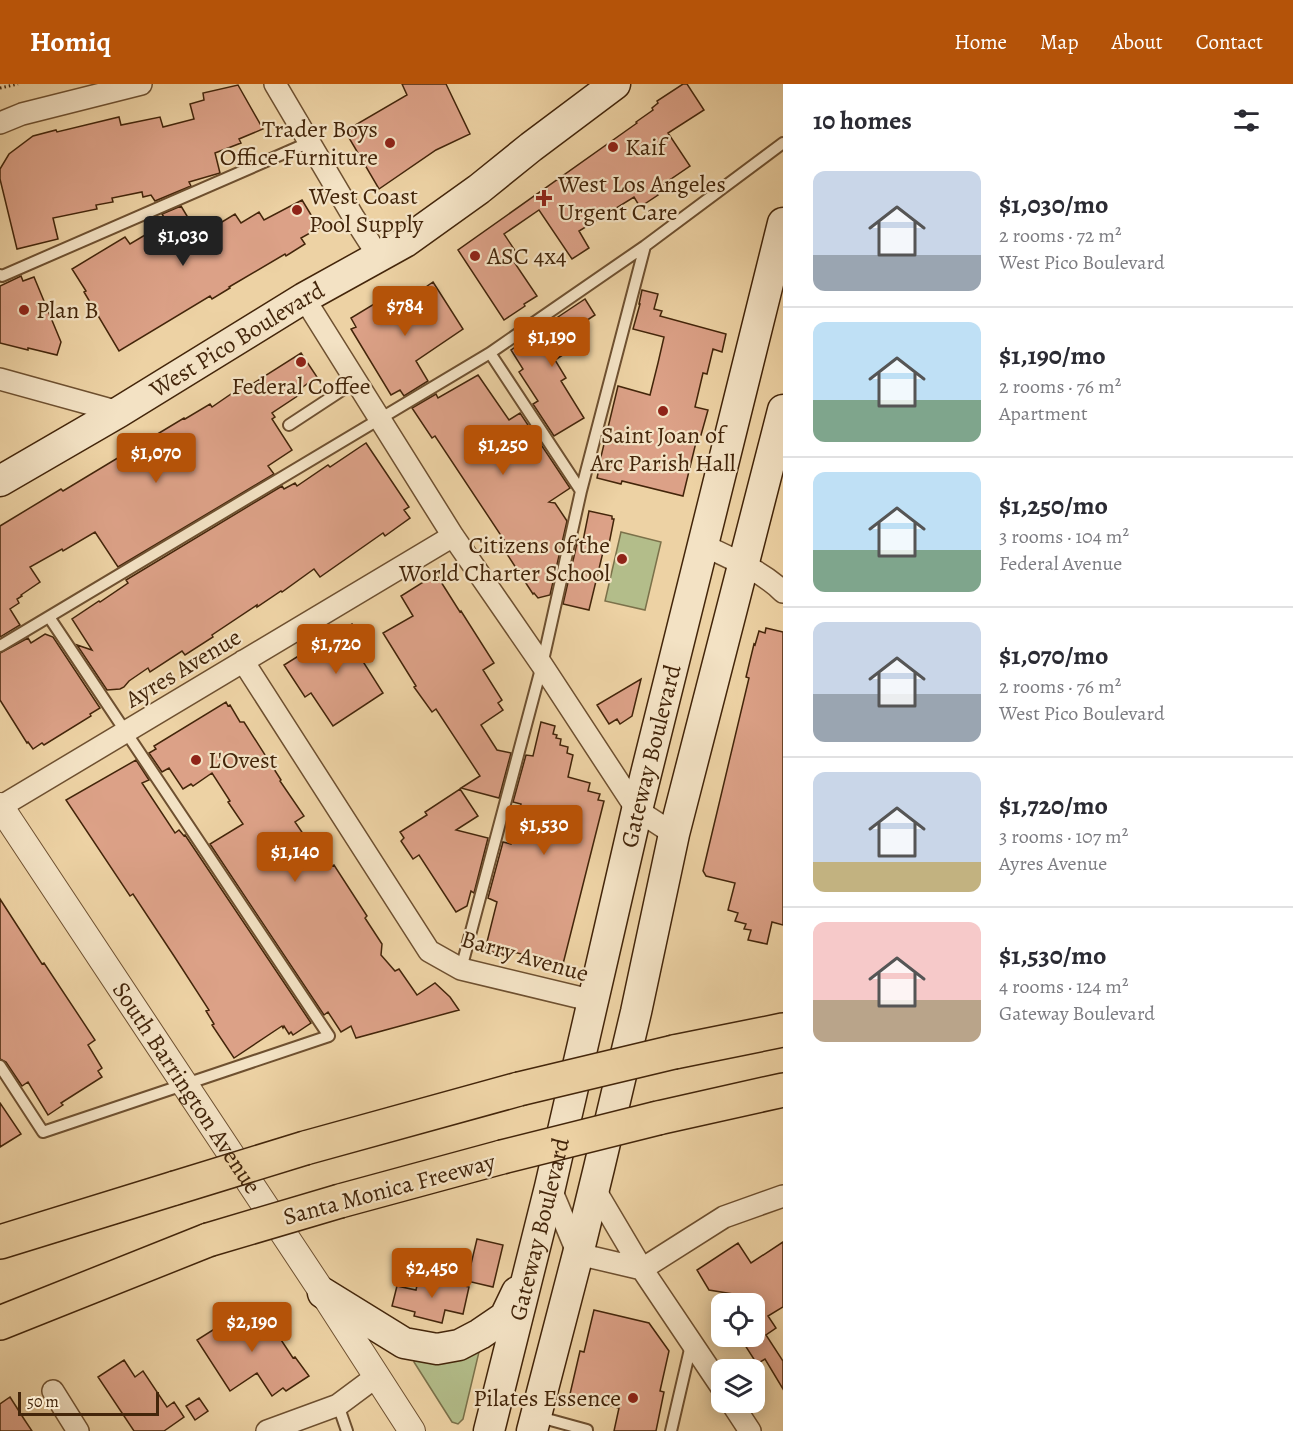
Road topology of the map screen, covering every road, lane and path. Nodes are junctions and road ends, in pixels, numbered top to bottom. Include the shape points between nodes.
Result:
1 (18, 84) edge
2 (141, 84) edge
3 (275, 84) edge
4 (615, 84) edge
5 (0, 88) edge
6 (0, 123) edge
7 (310, 142) junction
8 (783, 143) edge
9 (783, 223) edge
10 (645, 246) junction
11 (379, 257) junction
12 (0, 275) edge
13 (304, 298) junction
14 (490, 352) junction
15 (0, 379) edge
16 (356, 381) junction
17 (783, 410) edge
18 (119, 412) junction
19 (380, 419) junction
20 (289, 426) dead end
21 (0, 481) edge
22 (581, 491) junction
23 (453, 536) junction
24 (703, 545) junction
25 (744, 566) junction
26 (783, 592) edge
27 (49, 617) junction
28 (0, 646) edge
29 (243, 662) junction
30 (542, 665) junction
31 (125, 732) junction
32 (0, 806) edge
33 (637, 810) junction
34 (674, 834) junction
35 (461, 969) junction
36 (594, 1001) junction
37 (783, 1030) edge
38 (0, 1066) edge
39 (183, 1084) junction
40 (783, 1090) edge
41 (550, 1187) junction
42 (594, 1188) junction
43 (783, 1196) edge
44 (208, 1240) junction
45 (0, 1242) edge
46 (578, 1254) junction
47 (532, 1262) junction
48 (642, 1269) junction
49 (323, 1293) junction
50 (0, 1303) edge
51 (0, 1323) edge
52 (692, 1342) junction
53 (711, 1371) edge
54 (377, 1376) junction
55 (53, 1391) dead end
56 (338, 1405) junction
57 (738, 1413) edge
58 (534, 1423) edge
59 (78, 1431) edge
60 (267, 1431) edge
61 (347, 1431) edge
62 (412, 1431) edge
63 (489, 1431) edge
64 (586, 1431) edge
65 (671, 1431) edge
66 (750, 1431) edge

1 - 5 path
2 - 6 street
3 - 7 street
4 - 11 main road, West Pico Boulevard via 479,189
7 - 11 street
7 - 12 lane
8 - 10 lane
9 - 24 main road, Gateway Boulevard
10 - 14 lane
10 - 22 lane
11 - 13 main road, West Pico Boulevard
13 - 16 street
13 - 18 main road, West Pico Boulevard
14 - 19 lane
14 - 22 lane
15 - 18 street
16 - 19 street
16 - 20 lane
17 - 25 main road, Gateway Boulevard
18 - 21 main road, West Pico Boulevard
19 - 23 street
19 - 27 lane
22 - 30 lane
23 - 29 street, Ayres Avenue
23 - 30 street
24 - 25 street
24 - 33 main road, Gateway Boulevard
25 - 26 street
25 - 34 main road, Gateway Boulevard
27 - 28 lane
27 - 31 lane
29 - 31 street, Ayres Avenue
29 - 35 street, Barry Avenue via 429,951
30 - 33 street
30 - 35 lane
31 - 32 street, Ayres Avenue
31 - 39 lane via 329,1036
32 - 39 street, South Barrington Avenue
33 - 34 street
33 - 36 main road, Gateway Boulevard
34 - 42 main road, Gateway Boulevard
35 - 36 street, Barry Avenue
36 - 41 main road, Gateway Boulevard
37 - 45 highway, bridge via 519,1089 305,1148
38 - 39 lane via 43,1132
39 - 49 street, South Barrington Avenue
40 - 44 highway, Santa Monica Freeway, bridge via 502,1157
41 - 46 street
41 - 47 main road, Gateway Boulevard
42 - 46 main road, Gateway Boulevard
42 - 48 street
43 - 48 street via 724,1217
44 - 50 highway, Santa Monica Freeway
44 - 51 highway
46 - 48 street
46 - 58 main road, Gateway Boulevard
47 - 49 main road via 505,1317 459,1345 437,1349 404,1343
47 - 63 main road, Gateway Boulevard
48 - 52 street
49 - 54 street, South Barrington Avenue
52 - 53 street
52 - 65 lane
54 - 56 street
54 - 62 street, South Barrington Avenue
55 - 59 street
56 - 60 street
56 - 61 lane
57 - 66 street
58 - 64 lane

